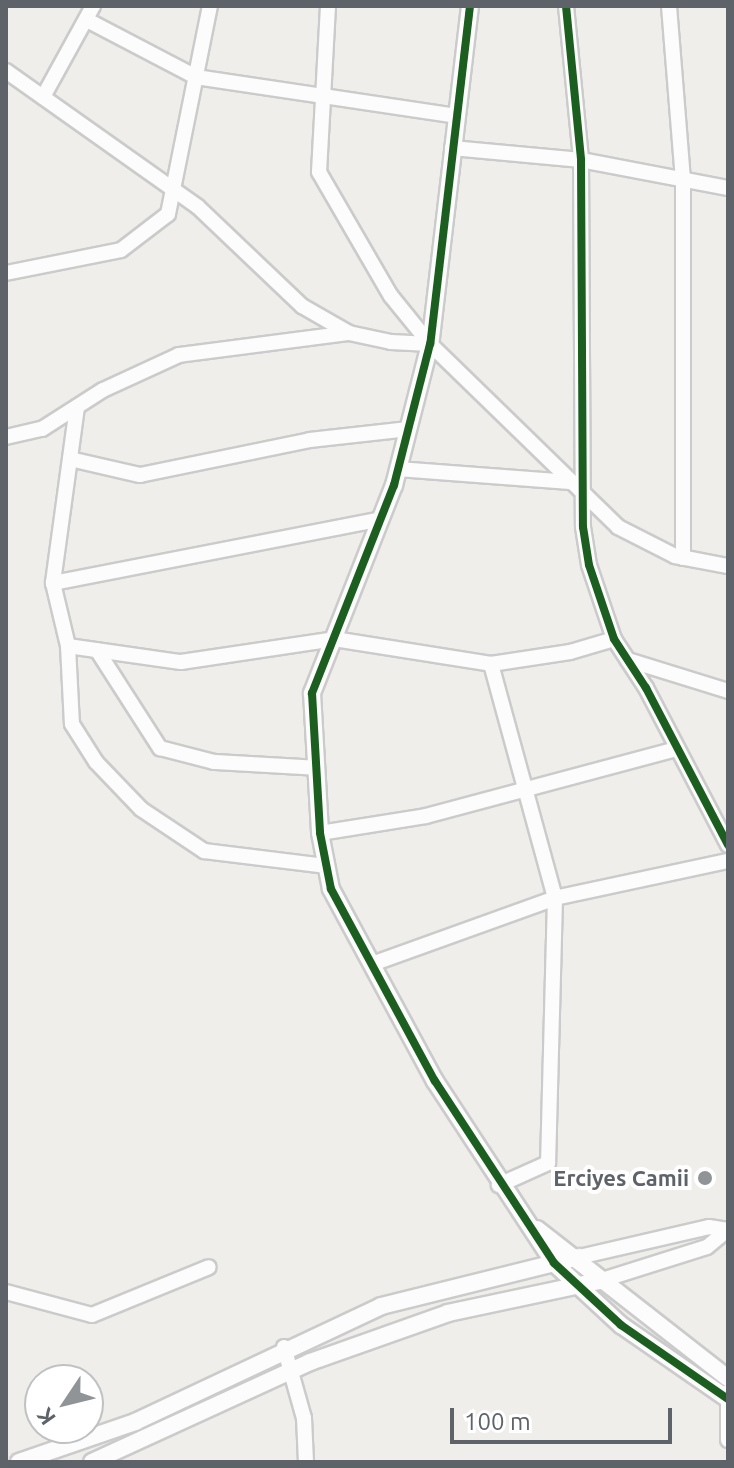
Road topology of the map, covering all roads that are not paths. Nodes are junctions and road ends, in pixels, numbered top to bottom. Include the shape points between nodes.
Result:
1 (210, 6) edge
2 (328, 6) edge
3 (470, 6) edge
4 (566, 6) edge
5 (669, 6) edge
6 (90, 13) edge
7 (6, 71) edge
8 (196, 77) junction
9 (43, 97) junction
10 (322, 99) junction
11 (456, 116) junction
12 (452, 148) junction
13 (581, 160) junction
14 (683, 180) junction
15 (728, 188) edge
16 (174, 190) junction
17 (6, 273) edge
18 (349, 333) junction
19 (430, 344) junction
20 (77, 407) junction
21 (408, 429) junction
22 (6, 437) edge
23 (70, 459) junction
24 (398, 469) junction
25 (570, 482) junction
26 (584, 496) junction
27 (381, 519) junction
28 (683, 558) junction
29 (728, 566) edge
30 (53, 583) junction
31 (334, 639) junction
32 (614, 639) junction
33 (68, 646) junction
34 (97, 650) junction
35 (628, 660) junction
36 (491, 664) junction
37 (728, 691) edge
38 (676, 749) junction
39 (317, 768) junction
40 (521, 788) junction
41 (320, 833) junction
42 (728, 845) edge
43 (728, 861) edge
44 (327, 866) junction
45 (555, 898) junction
46 (372, 964) junction
47 (499, 1185) junction
48 (529, 1223) junction
49 (728, 1230) edge
50 (579, 1257) junction
51 (554, 1263) junction
52 (209, 1267) dead end
53 (599, 1281) junction
54 (578, 1287) junction
55 (6, 1292) edge
56 (284, 1347) junction
57 (295, 1373) junction
58 (728, 1378) edge
59 (728, 1396) edge
60 (728, 1440) edge
61 (116, 1458) edge
62 (19, 1462) edge
63 (92, 1462) edge
64 (306, 1462) edge

1 - 8 street
2 - 10 street
3 - 11 street
4 - 13 street
5 - 14 street
6 - 8 street
6 - 9 street
7 - 9 street
8 - 10 street
8 - 16 street
9 - 16 street
10 - 11 street
10 - 19 street via 319,172 391,296
11 - 12 street
12 - 13 street
12 - 19 street
13 - 14 street
13 - 26 street
14 - 15 street
14 - 28 street
16 - 17 street via 168,214 121,250
16 - 18 street via 302,306
18 - 19 street
18 - 20 street via 179,355
19 - 21 street
19 - 25 street
20 - 22 street via 42,429
20 - 23 street
21 - 23 street via 310,440 140,475
21 - 24 street
23 - 30 street
24 - 25 street
24 - 27 street
25 - 26 street
26 - 28 street via 618,527
26 - 32 street via 589,565
27 - 30 street
27 - 31 street
28 - 29 street
30 - 33 street
31 - 34 street via 181,662
31 - 36 street
31 - 39 street via 312,693
32 - 35 street
32 - 36 street
33 - 34 street
33 - 44 street via 72,724 96,762 141,809 204,851
34 - 39 street via 160,748 214,762
35 - 37 street
35 - 38 street
36 - 40 street
38 - 40 street
38 - 42 street
39 - 41 street
40 - 41 street via 426,816
40 - 45 street via 546,849
41 - 44 street
43 - 45 street
44 - 46 street via 331,889
45 - 46 street
45 - 47 street via 548,1163
46 - 47 street
47 - 48 street
48 - 50 street
48 - 51 street
49 - 50 street via 709,1227
49 - 53 street via 707,1247
50 - 51 street
50 - 53 street
51 - 54 street
51 - 56 street via 381,1306
52 - 55 street via 92,1315
53 - 54 street
53 - 58 street
54 - 57 street via 448,1313 310,1362
54 - 59 street via 621,1325
56 - 57 street
56 - 62 street via 135,1422
57 - 61 street
57 - 64 street
59 - 60 street
61 - 63 street

